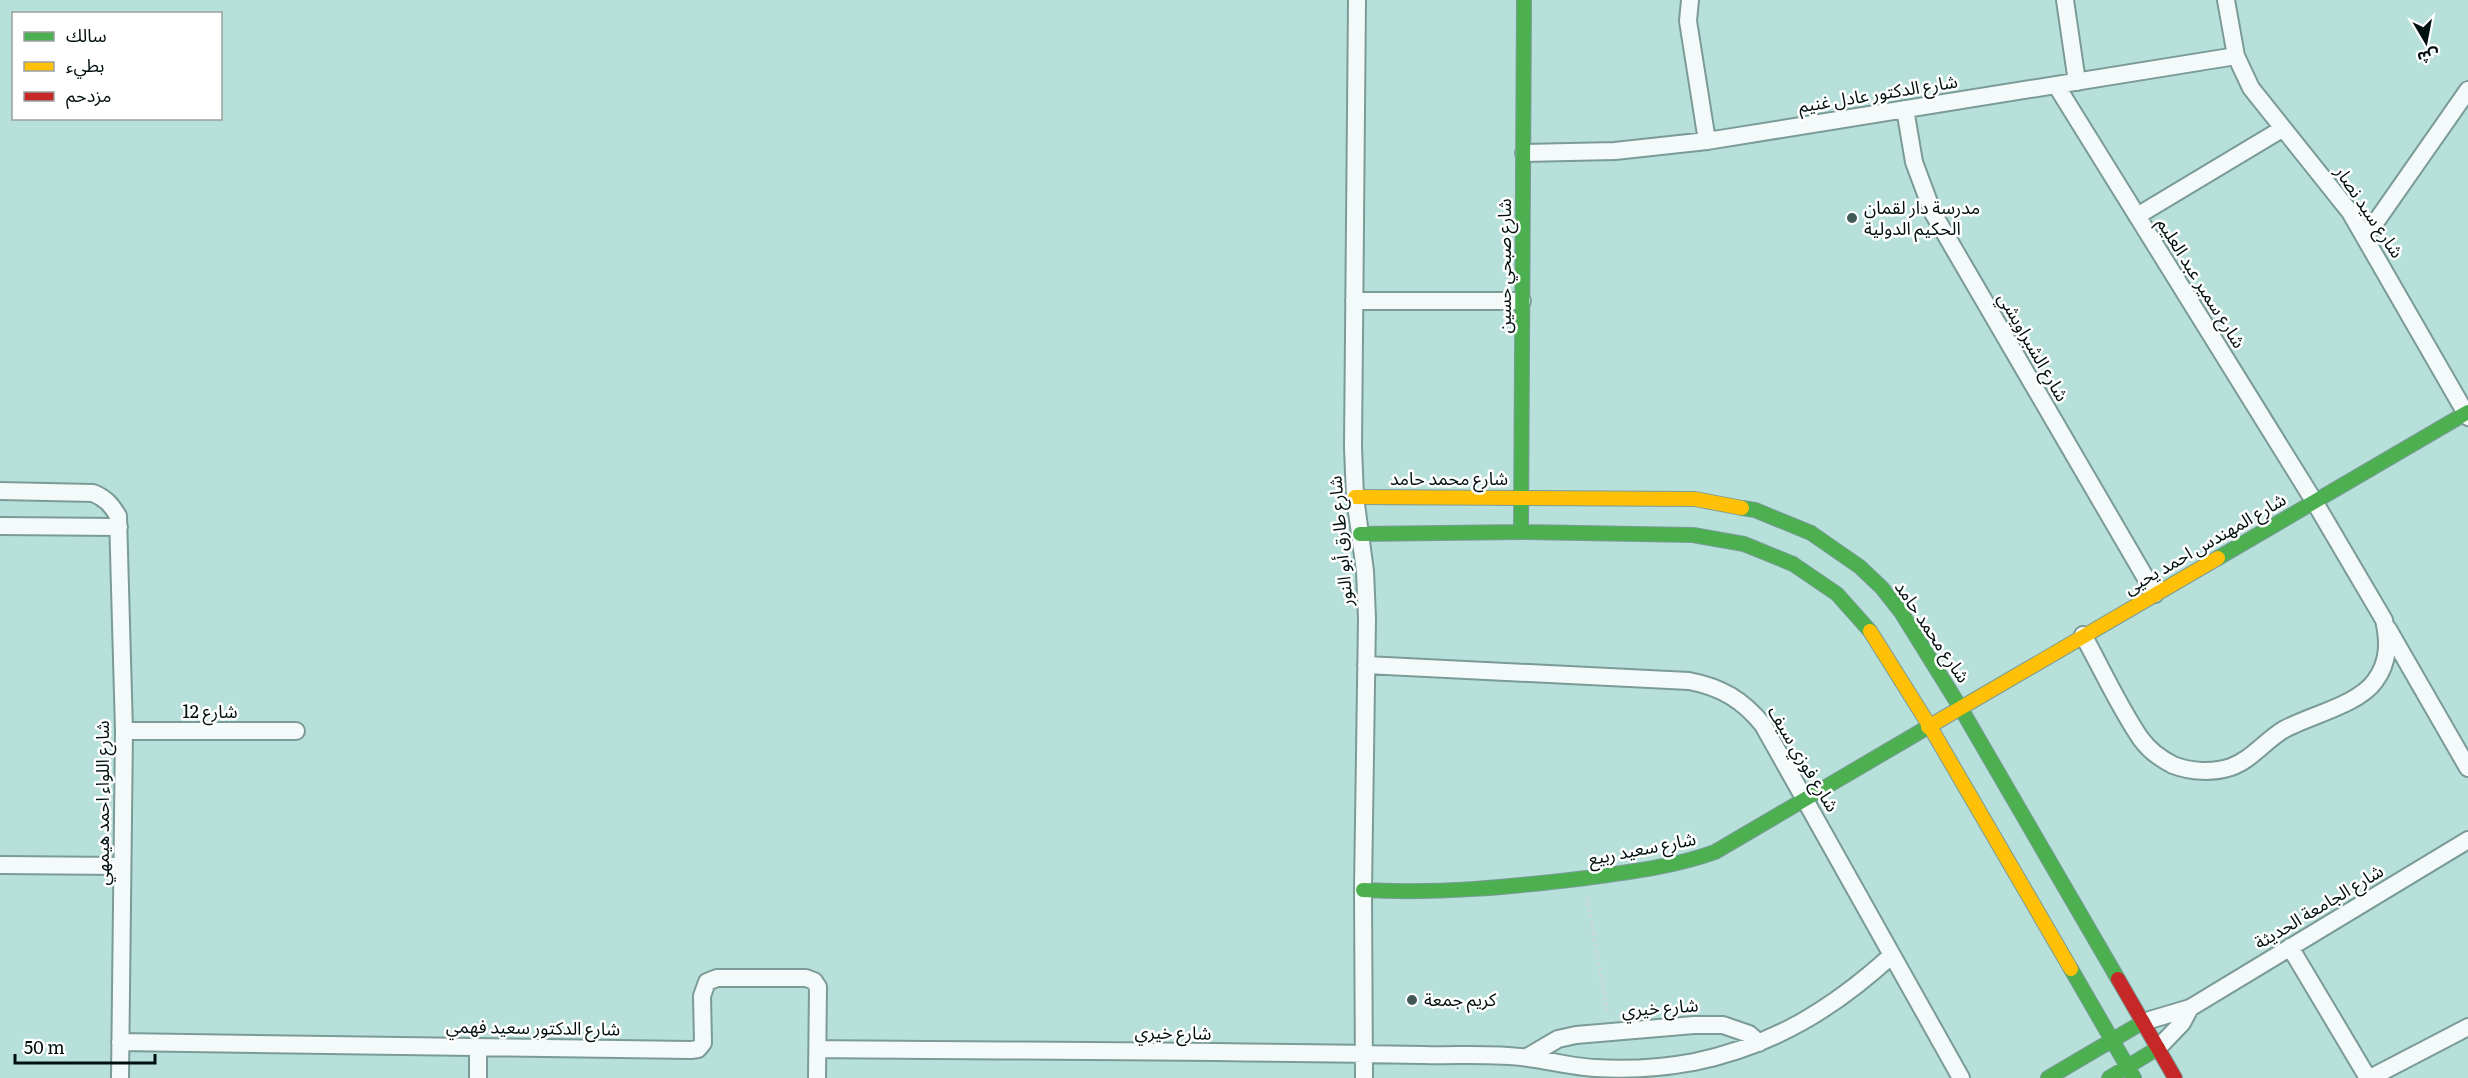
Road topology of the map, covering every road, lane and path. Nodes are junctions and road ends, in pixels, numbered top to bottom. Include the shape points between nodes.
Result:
1 (1358, 0) edge
2 (1524, 0) edge
3 (1690, 0) edge
4 (2065, 0) edge
5 (2226, 0) edge
6 (2236, 56) junction
7 (2077, 82) junction
8 (2056, 85) junction
9 (2468, 90) edge
10 (1905, 109) junction
11 (2282, 129) junction
12 (1707, 141) junction
13 (1524, 153) junction
14 (2137, 216) junction
15 (2366, 236) junction
16 (1354, 301) junction
17 (1522, 301) junction
18 (2467, 414) edge
19 (0, 491) edge
20 (1355, 497) junction
21 (1521, 497) junction
22 (2314, 501) junction
23 (0, 526) edge
24 (119, 527) junction
25 (1521, 532) junction
26 (1360, 534) junction
27 (2155, 594) junction
28 (2384, 620) junction
29 (2083, 635) junction
30 (1366, 665) junction
31 (1960, 707) junction
32 (1929, 725) junction
33 (124, 731) junction
34 (296, 731) dead end
35 (2468, 768) edge
36 (1806, 800) junction
37 (2468, 840) edge
38 (0, 865) edge
39 (122, 866) junction
40 (1583, 878) junction
41 (1363, 890) junction
42 (2290, 947) junction
43 (1892, 956) junction
44 (2190, 1008) junction
45 (2143, 1022) junction
46 (2468, 1027) edge
47 (1610, 1031) junction
48 (2112, 1041) junction
49 (120, 1042) junction
50 (1760, 1043) junction
51 (478, 1047) junction
52 (2158, 1048) junction
53 (818, 1049) junction
54 (1364, 1054) junction
55 (1527, 1057) junction
56 (2130, 1073) edge
57 (120, 1078) edge
58 (478, 1078) edge
59 (817, 1078) edge
60 (1364, 1078) edge
61 (1961, 1078) edge
62 (2048, 1078) edge
63 (2109, 1078) edge
64 (2175, 1078) edge
65 (2369, 1078) edge

1 - 16 street, شارع طارق أبو النور
2 - 13 street, شارع صبحي حسين
3 - 12 street via 1688,21
4 - 7 street
5 - 6 street, شارع سيد نصار
6 - 7 street, شارع الدكتور عادل غنيم
6 - 11 street, شارع سيد نصار via 2251,88
7 - 8 street, شارع الدكتور عادل غنيم
8 - 10 street, شارع الدكتور عادل غنيم
8 - 14 street, شارع سمير عبد العليم
9 - 15 street
10 - 12 street, شارع الدكتور عادل غنيم
10 - 27 street, شارع الشبراويشي via 1914,162 1933,213
11 - 14 street
11 - 15 street, شارع سيد نصار via 2333,188
12 - 13 street, شارع الدكتور عادل غنيم via 1615,151
13 - 17 street, شارع صبحي حسين
14 - 22 street, شارع سمير عبد العليم
15 - 18 street, شارع سيد نصار
16 - 17 street
16 - 20 street, شارع طارق أبو النور
17 - 21 street, شارع صبحي حسين
18 - 22 street, شارع المهندس احمد يحيى
19 - 24 street via 93,493 112,506
20 - 21 street, شارع محمد حامد
20 - 26 street, شارع طارق أبو النور
21 - 25 street, شارع صبحي حسين
21 - 31 street, شارع محمد حامد via 1695,499 1755,510 1802,529 1836,549 1882,588
22 - 27 street, شارع المهندس احمد يحيى
22 - 28 street, شارع سمير عبد العليم
23 - 24 street
24 - 33 street, شارع اللواء احمد هيمهي
25 - 26 street
25 - 32 street via 1693,535 1770,553 1816,578 1856,612
26 - 30 street, شارع طارق أبو النور via 1366,595
27 - 29 street, شارع المهندس احمد يحيى
28 - 29 street via 2387,653 2379,675 2362,694 2291,726 2246,759 2213,771 2174,765 2156,755 2142,740
28 - 35 street, شارع سمير عبد العليم
29 - 31 street, شارع المهندس احمد يحيى
30 - 36 street, شارع فوزي سيف via 1706,684 1738,699 1752,711
30 - 41 street, شارع طارق أبو النور
31 - 32 street, شارع سعيد ربيع
31 - 45 street, شارع محمد حامد
32 - 36 street, شارع سعيد ربيع
32 - 48 street
33 - 34 street, شارع 12
33 - 39 street, شارع اللواء احمد هيمهي
36 - 40 street, شارع سعيد ربيع via 1700,857
36 - 43 street, شارع فوزي سيف
37 - 42 street, شارع الجامعة الحديثة
38 - 39 street
39 - 49 street, شارع اللواء احمد هيمهي
40 - 41 street, شارع سعيد ربيع via 1454,892
40 - 47 path
41 - 54 street, شارع طارق أبو النور
42 - 44 street, شارع الجامعة الحديثة
42 - 65 street
43 - 50 street, شارع خيري via 1831,1006
43 - 61 street, شارع فوزي سيف
44 - 45 street, شارع الجامعة الحديثة
44 - 52 street, شارع الجامعة الحديثة
45 - 48 street, شارع الجامعة الحديثة
45 - 52 street, شارع محمد حامد
46 - 65 street
47 - 50 street, شارع خيري via 1723,1025 1749,1034
47 - 55 street, شارع خيري via 1558,1039
48 - 56 street
48 - 62 street, شارع الجامعة الحديثة
49 - 51 street, شارع الدكتور سعيد فهمي
49 - 57 street, شارع اللواء احمد هيمهي
50 - 55 street, شارع خيري via 1695,1062 1661,1067 1594,1068
51 - 53 street, شارع الدكتور سعيد فهمي via 695,1050 703,1039 704,986 717,978 806,978 814,981 819,991
51 - 58 street
52 - 56 street, شارع الجامعة الحديثة
52 - 64 street, شارع محمد حامد
53 - 54 street, شارع خيري
53 - 59 street
54 - 55 street, شارع خيري
54 - 60 street, شارع طارق أبو النور
56 - 63 street, شارع الجامعة الحديثة

